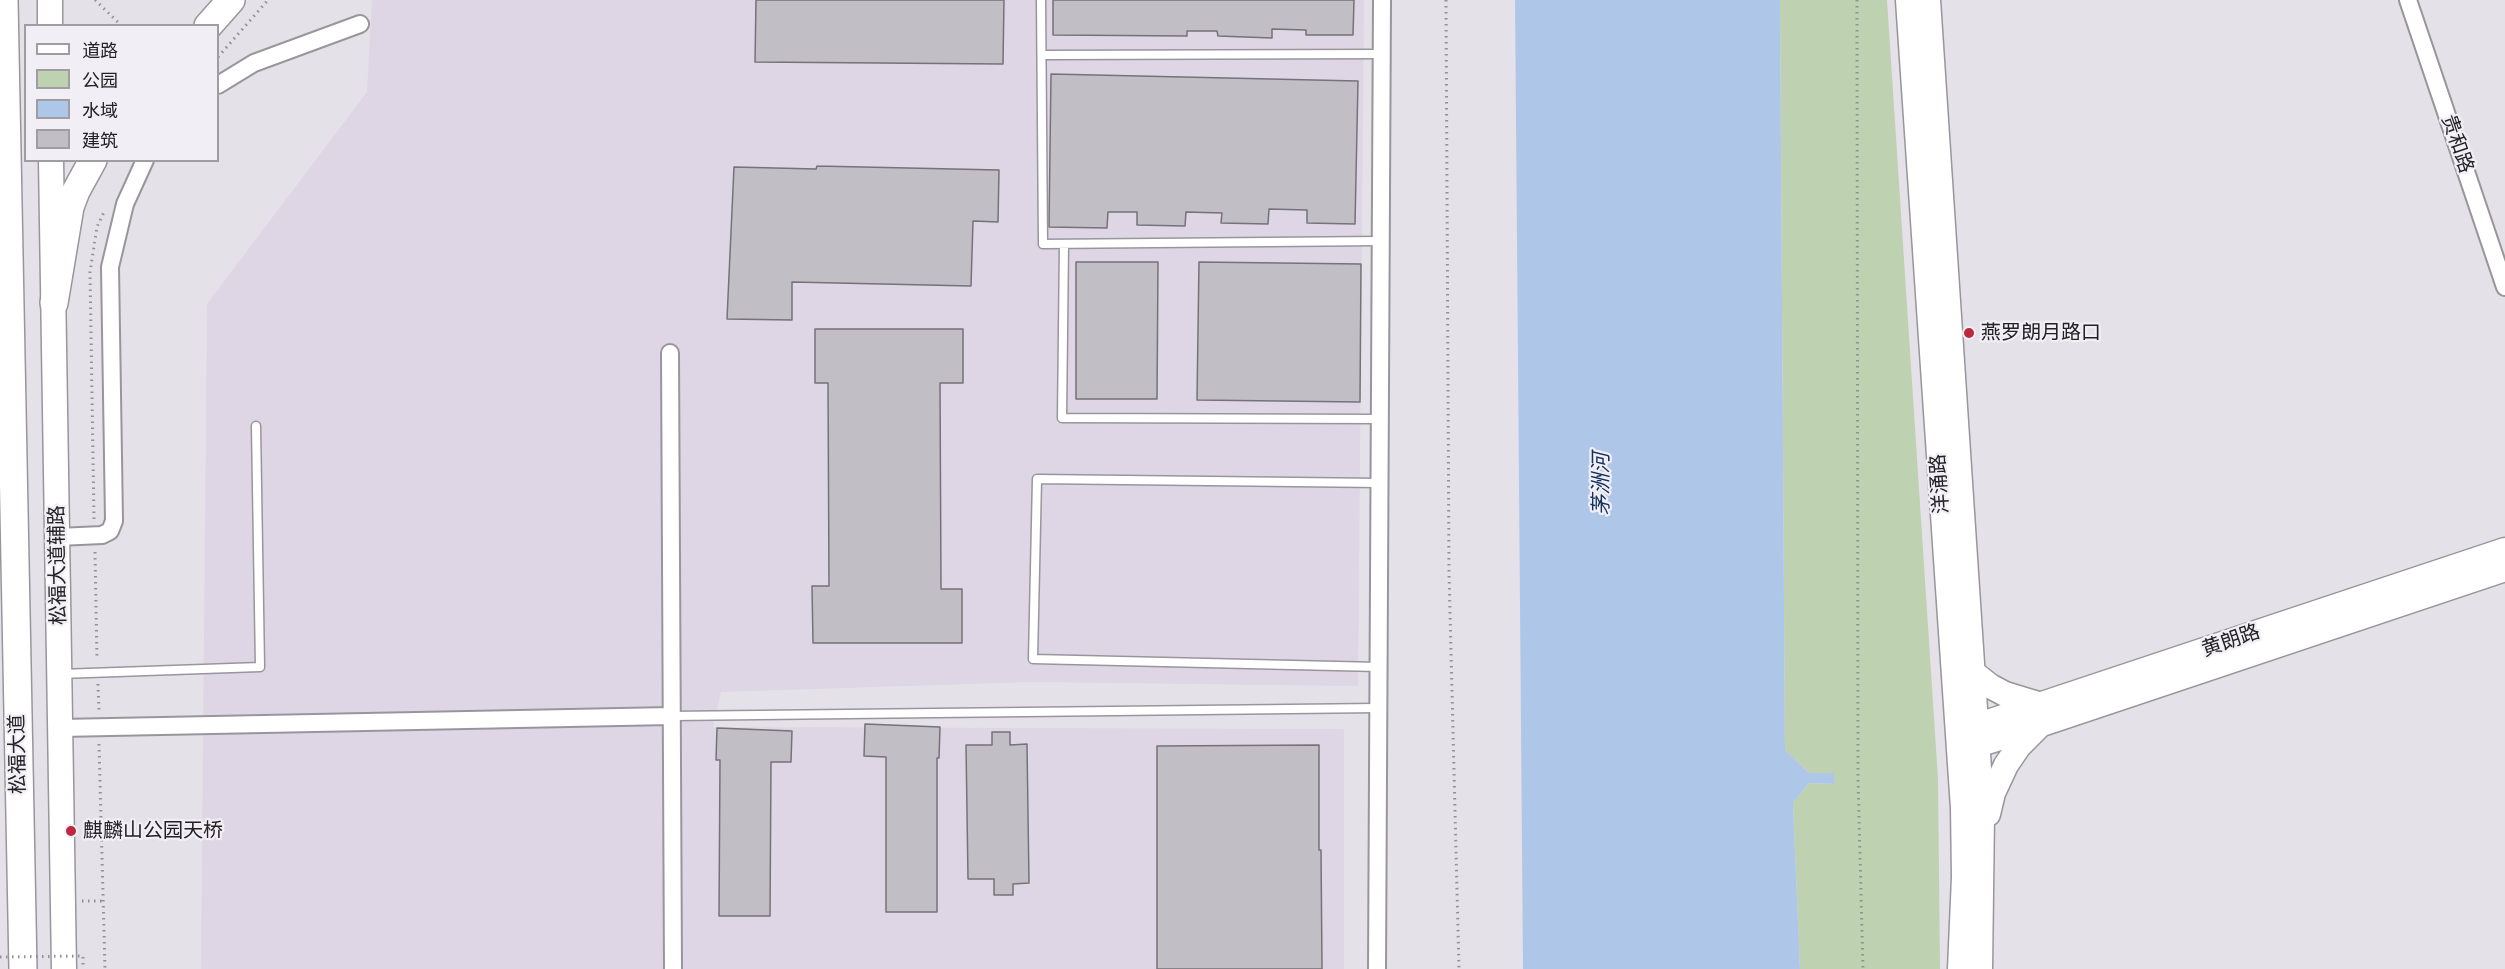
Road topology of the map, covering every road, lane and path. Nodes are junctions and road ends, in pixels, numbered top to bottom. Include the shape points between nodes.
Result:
1 (4, 0) edge
2 (50, 0) edge
3 (95, 0) edge
4 (231, 0) edge
5 (268, 0) edge
6 (1041, 0) edge
7 (1382, 0) edge
8 (1446, 0) edge
9 (1857, 0) edge
10 (1908, 0) edge
11 (1928, 0) edge
12 (2408, 0) edge
13 (50, 24) edge
14 (120, 24) edge
15 (210, 24) edge
16 (360, 24) dead end
17 (1042, 54) junction
18 (1382, 54) junction
19 (219, 56) edge
20 (219, 84) edge
21 (51, 162) edge
22 (92, 162) edge
23 (144, 162) edge
24 (106, 206) dead end
25 (1381, 241) junction
26 (1064, 243) junction
27 (2505, 288) edge
28 (54, 303) junction
29 (670, 352) dead end
30 (1380, 419) junction
31 (256, 426) dead end
32 (1380, 483) junction
33 (94, 536) junction
34 (58, 537) junction
35 (2505, 550) edge
36 (2505, 569) edge
37 (1379, 667) junction
38 (1971, 671) junction
39 (98, 672) junction
40 (60, 674) junction
41 (1378, 708) junction
42 (2043, 714) junction
43 (671, 716) junction
44 (99, 727) junction
45 (60, 728) junction
46 (1967, 737) junction
47 (1983, 843) junction
48 (103, 901) junction
49 (81, 902) dead end
50 (0, 957) edge
51 (23, 969) edge
52 (64, 969) edge
53 (83, 969) edge
54 (105, 969) edge
55 (673, 969) edge
56 (1377, 969) edge
57 (1459, 969) edge
58 (1863, 969) edge
59 (1960, 969) edge
60 (1980, 969) edge

1 - 51 main road, 松福大道
2 - 13 street
3 - 14 path
4 - 15 main road
5 - 19 path
6 - 17 lane
7 - 18 street
8 - 57 path via 1449,572
9 - 58 path via 1858,779
10 - 46 street, 洋涌路
11 - 38 street, 洋涌路
12 - 27 street, 贵和路
16 - 20 street via 254,63
17 - 18 lane
17 - 26 lane via 1043,244
18 - 25 street
21 - 28 street, 松福大道辅路
22 - 28 main road via 70,207
23 - 33 street via 125,204 110,267 114,521 110,531
24 - 33 path via 97,227 90,272
25 - 26 lane
25 - 30 street
26 - 30 lane via 1062,418
28 - 34 street, 松福大道辅路
29 - 43 street
30 - 32 street
31 - 39 lane via 260,668
32 - 37 street
32 - 37 lane via 1037,479 1033,659
33 - 34 street
33 - 39 path
34 - 40 street, 松福大道辅路
35 - 42 street, 黄朗路
36 - 42 street, 黄朗路
37 - 41 street
38 - 42 street
38 - 46 street, 洋涌路
39 - 40 lane
39 - 44 path
40 - 45 street, 松福大道辅路
41 - 43 lane
41 - 56 street
42 - 46 street, 黄朗路
42 - 47 street via 2001,774 1990,804
43 - 44 street
43 - 55 street
44 - 45 street
44 - 48 path
45 - 52 street, 松福大道辅路
46 - 47 street, 洋涌路
46 - 59 street, 洋涌路
47 - 60 street, 洋涌路
48 - 49 path
48 - 54 path
50 - 53 path, bridge via 83,956

